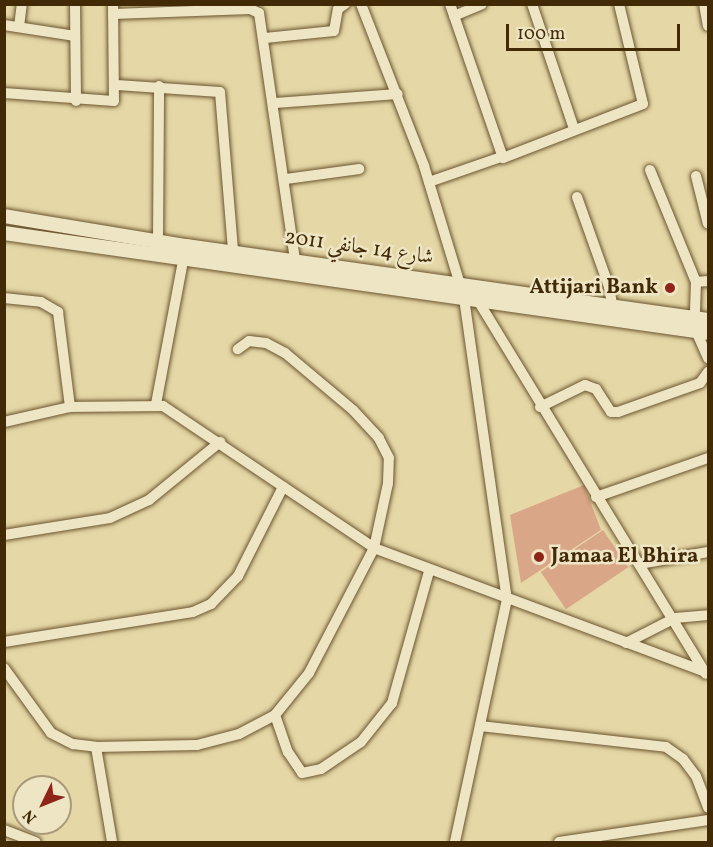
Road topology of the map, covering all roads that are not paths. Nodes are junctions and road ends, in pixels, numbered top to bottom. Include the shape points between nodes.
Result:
1 (22, 4) edge
2 (75, 4) edge
3 (345, 4) edge
4 (361, 4) edge
5 (450, 4) edge
6 (482, 4) edge
7 (532, 4) edge
8 (619, 4) edge
9 (704, 4) edge
10 (221, 8) edge
11 (113, 9) edge
12 (454, 16) junction
13 (4, 26) edge
14 (708, 26) edge
15 (19, 27) junction
16 (75, 36) junction
17 (265, 38) junction
18 (117, 85) junction
19 (159, 86) junction
20 (4, 93) edge
21 (398, 94) junction
22 (76, 101) junction
23 (275, 103) junction
24 (574, 129) junction
25 (501, 157) junction
26 (358, 169) dead end
27 (650, 170) dead end
28 (696, 176) dead end
29 (286, 179) junction
30 (429, 182) junction
31 (576, 197) dead end
32 (4, 216) edge
33 (708, 224) edge
34 (4, 233) edge
35 (158, 240) junction
36 (186, 246) junction
37 (233, 251) junction
38 (296, 259) junction
39 (184, 261) junction
40 (708, 281) edge
41 (696, 282) junction
42 (460, 284) junction
43 (4, 298) edge
44 (471, 299) junction
45 (612, 304) junction
46 (702, 326) edge
47 (238, 349) dead end
48 (708, 358) edge
49 (708, 372) edge
50 (156, 404) junction
51 (70, 407) junction
52 (540, 407) junction
53 (4, 422) edge
54 (220, 442) junction
55 (708, 458) edge
56 (284, 487) junction
57 (596, 497) junction
58 (4, 535) edge
59 (374, 548) junction
60 (708, 552) edge
61 (639, 564) junction
62 (429, 571) junction
63 (507, 599) junction
64 (708, 615) edge
65 (675, 618) junction
66 (4, 642) edge
67 (626, 643) junction
68 (4, 668) edge
69 (707, 675) edge
70 (275, 714) junction
71 (480, 726) junction
72 (96, 747) junction
73 (708, 808) edge
74 (708, 820) edge
75 (4, 830) edge
76 (24, 840) edge
77 (36, 843) edge
78 (112, 843) edge
79 (455, 843) edge
80 (559, 843) edge

1 - 15 street
2 - 16 street
3 - 17 street via 338,9 334,31
4 - 21 street
5 - 12 street
6 - 12 street
7 - 24 street
8 - 24 street via 643,104
9 - 14 street
10 - 11 street
10 - 17 street via 255,9
11 - 18 street
12 - 25 street
13 - 15 street
15 - 16 street
16 - 22 street
17 - 23 street
18 - 19 street
18 - 22 street via 114,101
19 - 35 street
19 - 37 street via 220,92
20 - 22 street
21 - 23 street
21 - 30 street
23 - 29 street
24 - 25 street
25 - 30 street
26 - 29 street
27 - 41 street
28 - 33 street
29 - 38 street
30 - 42 street
31 - 45 street
32 - 35 main road, شارع 14 جانفي 2011
34 - 39 main road, شارع 14 جانفي 2011
35 - 36 main road, شارع 14 جانفي 2011
36 - 37 main road, شارع 14 جانفي 2011
36 - 39 street
37 - 38 main road, شارع 14 جانفي 2011
38 - 42 main road, شارع 14 جانفي 2011
39 - 44 main road, شارع 14 جانفي 2011
39 - 50 street
40 - 41 street
41 - 46 street
42 - 44 street
42 - 45 main road, شارع 14 جانفي 2011
43 - 51 street via 41,302 58,312
44 - 46 main road, شارع 14 جانفي 2011
44 - 52 street
44 - 63 street
45 - 46 main road, شارع 14 جانفي 2011
46 - 48 street
47 - 59 street via 249,341 274,346 353,410 379,438 390,471
49 - 52 street via 700,383 618,412 611,412 596,389 585,385
50 - 51 street
50 - 54 street
51 - 53 street
52 - 57 street
54 - 56 street
54 - 58 street via 149,500 110,518
55 - 57 street
56 - 59 street
56 - 66 street via 238,576 211,604 193,612
57 - 61 street
59 - 62 street
59 - 70 street via 309,673
60 - 61 street
61 - 65 street
62 - 63 street
62 - 70 street via 392,703 361,742 321,769 302,773 288,752
63 - 67 street
63 - 71 street
64 - 65 street
65 - 67 street
65 - 69 street
67 - 69 street
68 - 72 street via 51,733 73,744
70 - 72 street via 252,730 211,743
71 - 73 street via 666,747 683,759 696,776
71 - 79 street
72 - 78 street
74 - 80 street
75 - 76 street
76 - 77 street

